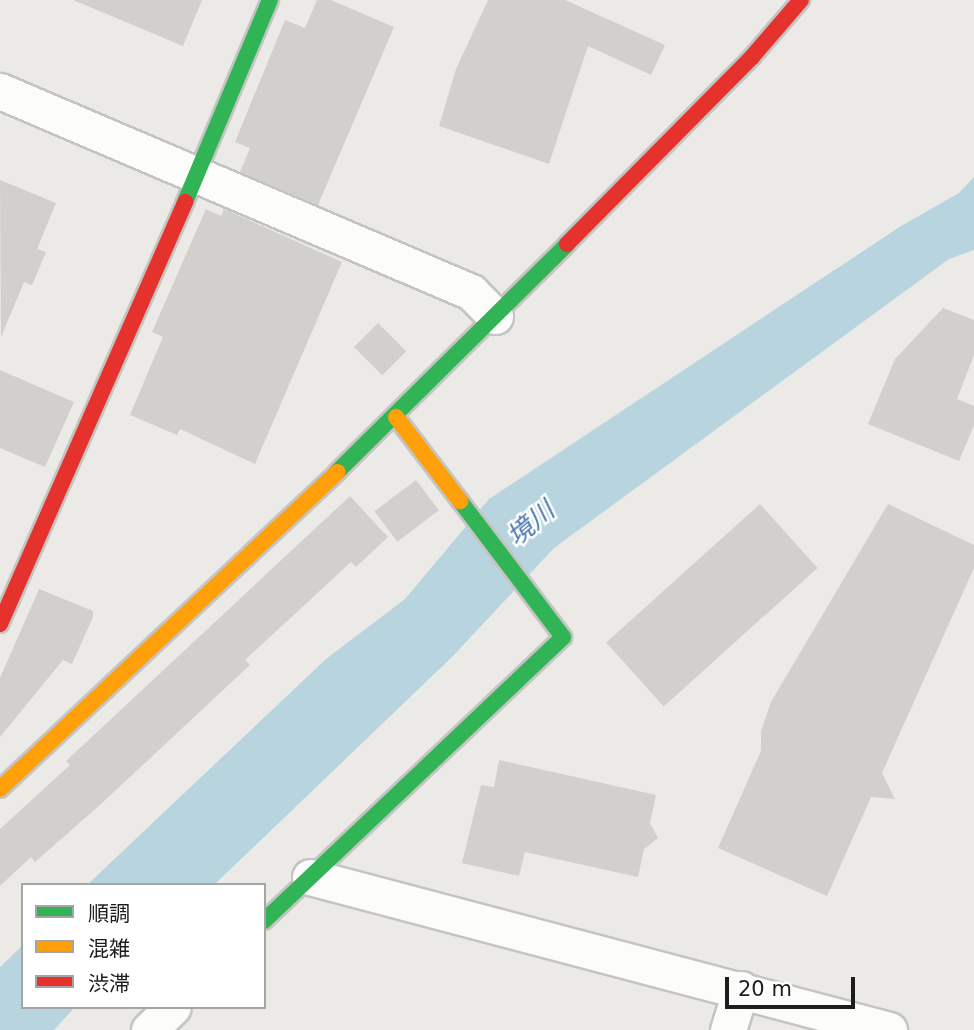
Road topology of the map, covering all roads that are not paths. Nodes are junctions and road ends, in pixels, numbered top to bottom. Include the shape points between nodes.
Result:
1 (270, 0) edge
2 (801, 0) edge
3 (0, 91) edge
4 (198, 173) junction
5 (495, 316) junction
6 (396, 416) junction
7 (0, 624) edge
8 (0, 789) edge
9 (310, 877) junction
10 (266, 919) edge
11 (740, 989) junction
12 (171, 1009) edge
13 (149, 1030) edge
14 (728, 1030) edge
15 (889, 1030) edge

1 - 4 street
2 - 5 street via 752,57
3 - 4 street
4 - 5 street via 471,292
4 - 7 street
5 - 6 street
6 - 8 street
6 - 9 street via 563,637
9 - 10 street
9 - 11 street
11 - 14 street
11 - 15 street
12 - 13 street

